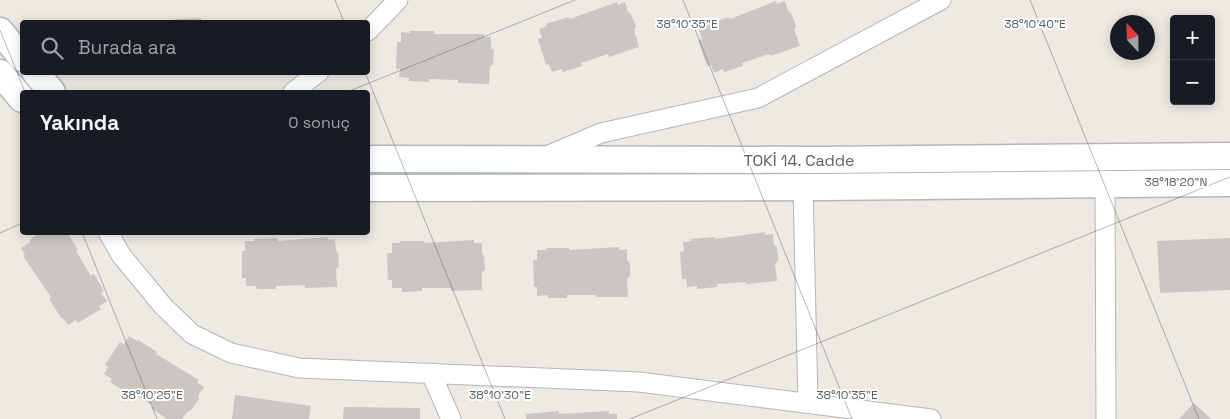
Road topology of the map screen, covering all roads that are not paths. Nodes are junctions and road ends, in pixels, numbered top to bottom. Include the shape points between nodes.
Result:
1 (398, 0) edge
2 (941, 0) edge
3 (370, 30) edge
4 (0, 31) edge
5 (20, 56) edge
6 (0, 73) edge
7 (38, 75) edge
8 (315, 75) edge
9 (50, 90) edge
10 (296, 90) edge
11 (20, 98) edge
12 (1230, 156) edge
13 (370, 159) edge
14 (539, 159) junction
15 (1230, 183) edge
16 (1105, 184) junction
17 (804, 187) junction
18 (370, 188) edge
19 (110, 235) edge
20 (431, 373) junction
21 (808, 403) junction
22 (451, 419) edge
23 (931, 419) edge
24 (1106, 419) edge

1 - 3 street
2 - 14 street via 758,98 601,133
4 - 5 main road
6 - 11 main road
7 - 9 main road
8 - 10 street
12 - 14 main road, TOKİ 14. Cadde
13 - 14 main road, TOKİ 14. Cadde
15 - 16 main road, TOKİ 14. Cadde
16 - 17 main road, TOKİ 14. Cadde
16 - 24 street
17 - 18 main road, TOKİ 14. Cadde
17 - 21 street
19 - 20 street via 162,306 192,334 230,353 299,368
20 - 21 street via 639,382
20 - 22 street
21 - 23 street

